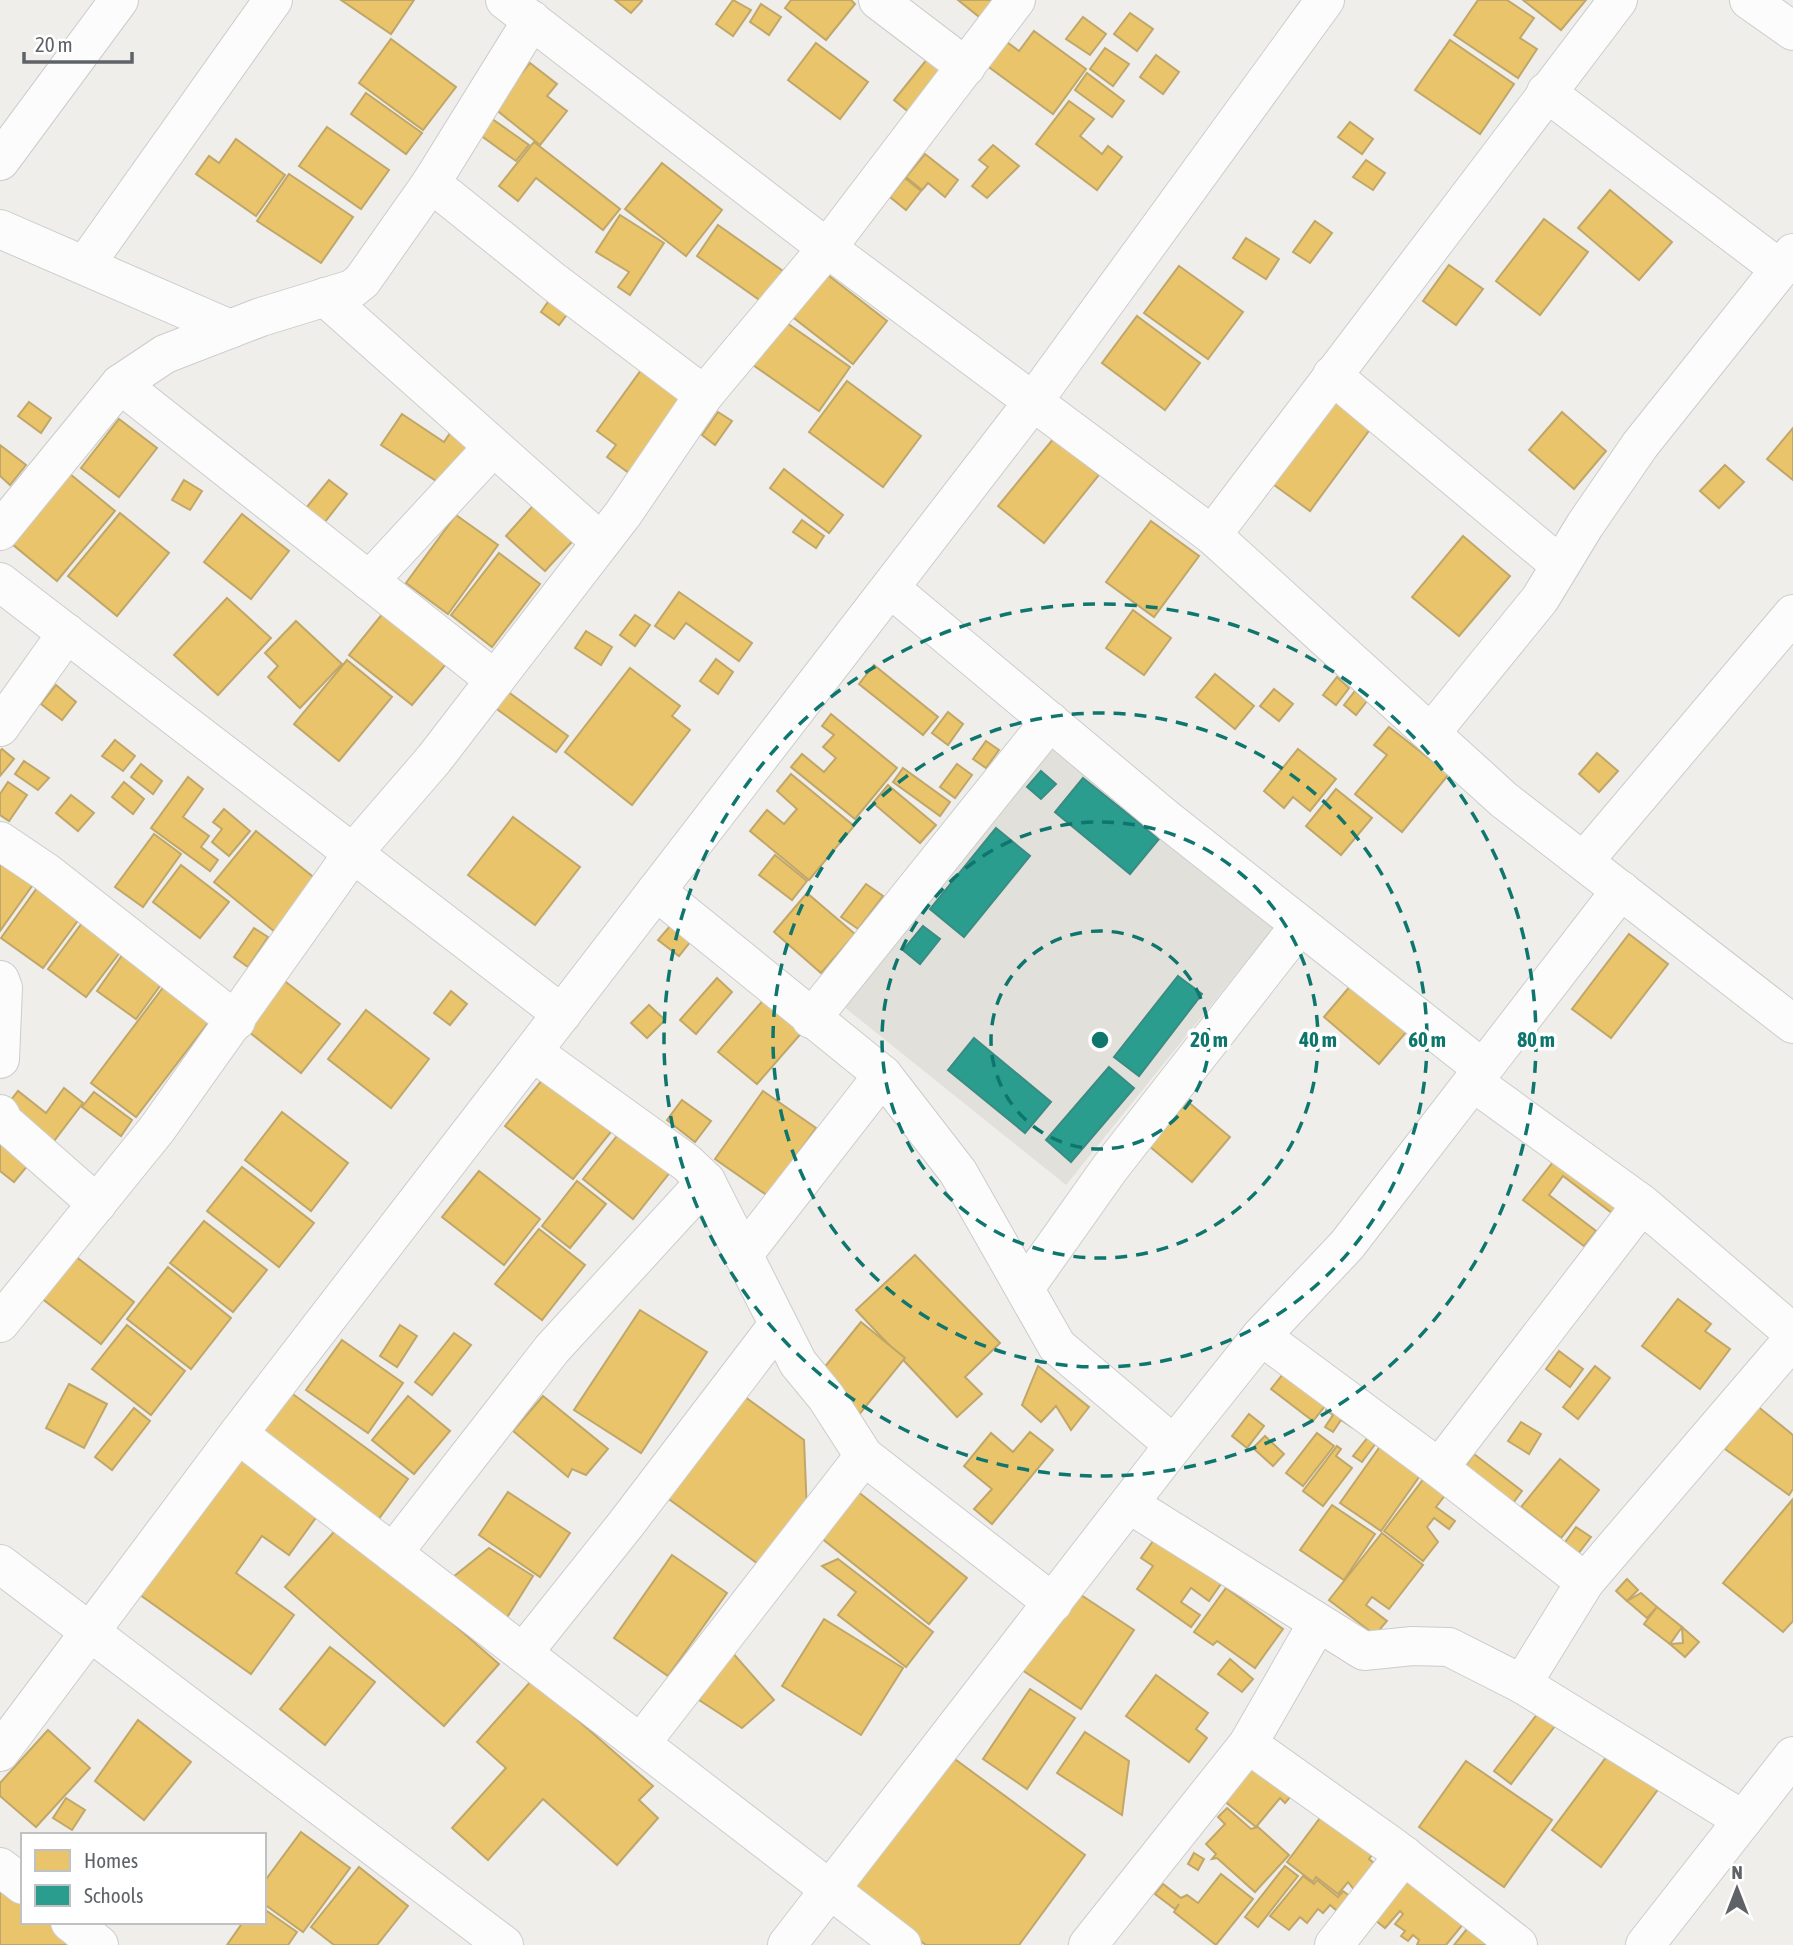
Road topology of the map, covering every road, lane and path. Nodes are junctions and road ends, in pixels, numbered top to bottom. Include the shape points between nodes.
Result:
1 (273, 0) edge
2 (878, 0) edge
3 (1016, 0) edge
4 (1325, 0) edge
5 (1618, 0) edge
6 (1749, 0) edge
7 (106, 5) edge
8 (518, 10) edge
9 (1793, 31) edge
10 (966, 68) junction
11 (1546, 92) junction
12 (0, 161) edge
13 (431, 183) junction
14 (0, 229) edge
15 (827, 248) junction
16 (1787, 261) edge
17 (85, 265) junction
18 (326, 297) junction
19 (230, 329) junction
20 (1332, 375) junction
21 (120, 384) junction
22 (704, 395) junction
23 (1032, 402) junction
24 (492, 447) junction
25 (0, 531) edge
26 (1212, 535) junction
27 (601, 542) junction
28 (1560, 565) junction
29 (369, 581) junction
30 (0, 582) edge
31 (890, 588) junction
32 (1793, 614) edge
33 (67, 634) junction
34 (495, 680) junction
35 (1050, 721) junction
36 (0, 727) edge
37 (1431, 733) junction
38 (0, 841) edge
39 (353, 853) junction
40 (1584, 861) junction
41 (1621, 890) junction
42 (656, 891) junction
43 (1300, 925) junction
44 (0, 980) edge
45 (562, 1014) junction
46 (811, 1018) junction
47 (236, 1021) junction
48 (1793, 1024) edge
49 (533, 1052) junction
50 (0, 1059) edge
51 (883, 1075) junction
52 (1478, 1076) junction
53 (0, 1114) edge
54 (706, 1181) junction
55 (97, 1204) junction
56 (1642, 1204) junction
57 (743, 1255) junction
58 (1025, 1288) junction
59 (6, 1302) edge
60 (777, 1326) junction
61 (1793, 1333) edge
62 (1261, 1336) junction
63 (1793, 1339) edge
64 (238, 1434) junction
65 (1174, 1445) junction
66 (864, 1455) junction
67 (1439, 1468) junction
68 (1129, 1504) junction
69 (393, 1553) junction
70 (0, 1564) edge
71 (1585, 1582) junction
72 (1053, 1603) junction
73 (1317, 1624) junction
74 (89, 1633) junction
75 (523, 1653) junction
76 (1522, 1684) junction
77 (641, 1743) junction
78 (1248, 1744) junction
79 (0, 1752) edge
80 (1793, 1756) edge
81 (1743, 1820) junction
82 (1404, 1854) junction
83 (0, 1867) edge
84 (21, 1883) edge
85 (830, 1889) junction
86 (73, 1924) edge
87 (99, 1945) edge
88 (504, 1945) edge
89 (787, 1945) edge
90 (902, 1945) edge
91 (1088, 1945) edge
92 (1334, 1945) edge
93 (1518, 1945) edge
94 (1645, 1945) edge

1 - 17 street
2 - 10 street
3 - 10 street
4 - 23 street
5 - 11 street
6 - 9 street
7 - 12 street
8 - 13 street
8 - 15 street
10 - 15 street
11 - 16 street
11 - 20 street
13 - 18 street via 362,281
13 - 22 street
14 - 17 street
15 - 22 street
15 - 23 street
16 - 28 street via 1640,445
17 - 19 street
18 - 19 street
18 - 24 street
19 - 21 street via 165,354
20 - 26 street
20 - 28 street
21 - 25 street
21 - 29 street
22 - 27 street
23 - 26 street
23 - 31 street
24 - 27 street
24 - 29 street
26 - 37 street
27 - 34 street
28 - 37 street via 1540,599
29 - 34 street
30 - 33 street
31 - 35 street
31 - 42 street
32 - 40 street
33 - 36 street
33 - 39 street
34 - 39 street
35 - 43 street
35 - 46 street
37 - 40 street via 1504,800
38 - 47 street
39 - 45 street
39 - 47 street
40 - 41 street
41 - 48 street
41 - 52 street
42 - 45 street
42 - 46 street
43 - 52 street
43 - 58 street via 1110,1168
44 - 50 street
45 - 49 street
46 - 51 street
47 - 55 street
49 - 54 street
49 - 64 street
51 - 57 street
51 - 58 street via 958,1172
52 - 56 street
52 - 62 street via 1346,1245
53 - 55 street
54 - 57 street
54 - 69 street via 552,1349
55 - 59 street
56 - 61 street
56 - 67 street
57 - 60 street
58 - 65 street via 1057,1346
60 - 66 street
60 - 75 street
62 - 65 street
62 - 67 street
63 - 71 street
64 - 69 street
64 - 74 street
65 - 68 street
66 - 72 street
66 - 77 street
67 - 71 street
68 - 72 street
68 - 73 street
69 - 75 street
70 - 74 street
71 - 76 street
72 - 85 street
73 - 76 street via 1364,1651 1448,1647
73 - 78 street
74 - 79 street
74 - 88 street
75 - 77 street
76 - 81 street
77 - 85 street
78 - 82 street
78 - 91 street
80 - 81 street
81 - 94 street
82 - 92 street
82 - 93 street
83 - 84 street
85 - 89 street
85 - 90 street
86 - 87 street

